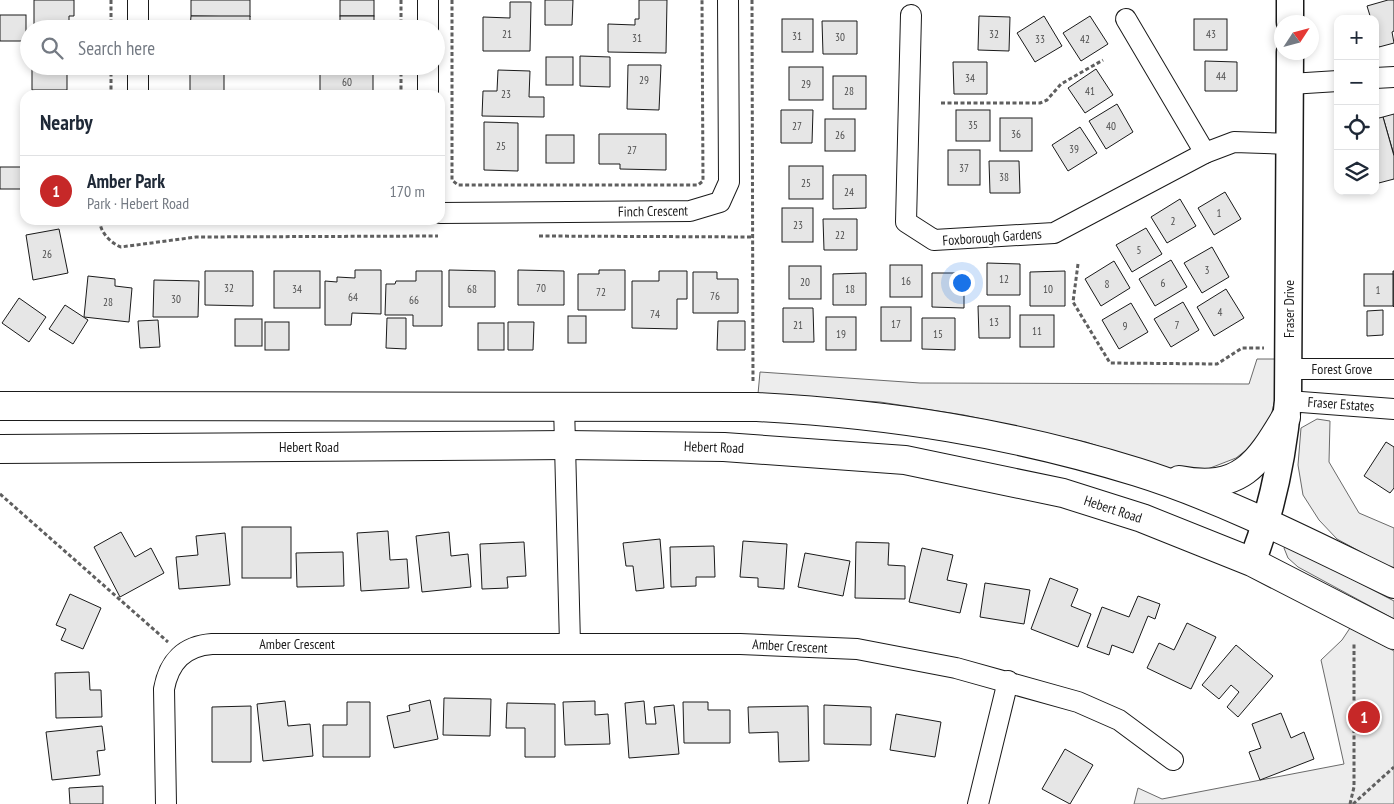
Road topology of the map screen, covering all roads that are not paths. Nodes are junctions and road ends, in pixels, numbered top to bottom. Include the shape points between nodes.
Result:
1 (138, 0) edge
2 (428, 0) edge
3 (728, 0) edge
4 (1290, 0) edge
5 (1290, 15) edge
6 (911, 16) dead end
7 (138, 20) edge
8 (428, 20) edge
9 (1126, 20) dead end
10 (1290, 60) edge
11 (138, 75) edge
12 (428, 75) edge
13 (1394, 77) edge
14 (1379, 78) edge
15 (1334, 81) edge
16 (1290, 84) junction
17 (138, 90) edge
18 (428, 90) edge
19 (1290, 144) junction
20 (1205, 154) junction
21 (445, 213) edge
22 (1289, 369) junction
23 (1394, 369) edge
24 (564, 405) junction
25 (0, 406) edge
26 (1287, 409) junction
27 (1394, 409) edge
28 (566, 445) junction
29 (0, 449) edge
30 (1139, 472) junction
31 (1267, 523) junction
32 (1252, 562) junction
33 (1394, 584) edge
34 (1394, 635) edge
35 (570, 644) junction
36 (1008, 681) junction
37 (1173, 760) dead end
38 (166, 804) edge
39 (978, 804) edge

1 - 7 street
2 - 8 street
3 - 21 street, Finch Crescent via 729,182 720,202 690,212
4 - 5 street
6 - 20 street, Foxborough Gardens via 906,222 934,240 1054,233
9 - 20 street
10 - 16 street, Fraser Drive
11 - 17 street
12 - 18 street
13 - 14 street
15 - 16 street
16 - 19 street, Fraser Drive
19 - 20 street via 1234,142
19 - 22 street, Fraser Drive
22 - 23 street, Forest Grove
22 - 26 street, Fraser Drive
24 - 25 main road
24 - 28 street
24 - 30 main road via 758,406 842,411 925,422 1038,444
26 - 27 street, Fraser Estates
26 - 30 main road via 1269,445 1254,464 1232,480 1197,484
26 - 31 street, Fraser Drive
28 - 29 main road, Hebert Road
28 - 32 main road, Hebert Road via 724,447 905,460 1063,493 1142,518
28 - 35 street
30 - 31 main road
31 - 32 street, Fraser Drive
31 - 33 main road
32 - 34 main road, Hebert Road
35 - 36 street, Amber Crescent via 780,644 841,648 909,658
35 - 38 street, Amber Crescent via 200,645 181,654 167,674 164,689
36 - 37 street, Amber Crescent via 1078,702 1119,720
36 - 39 street

